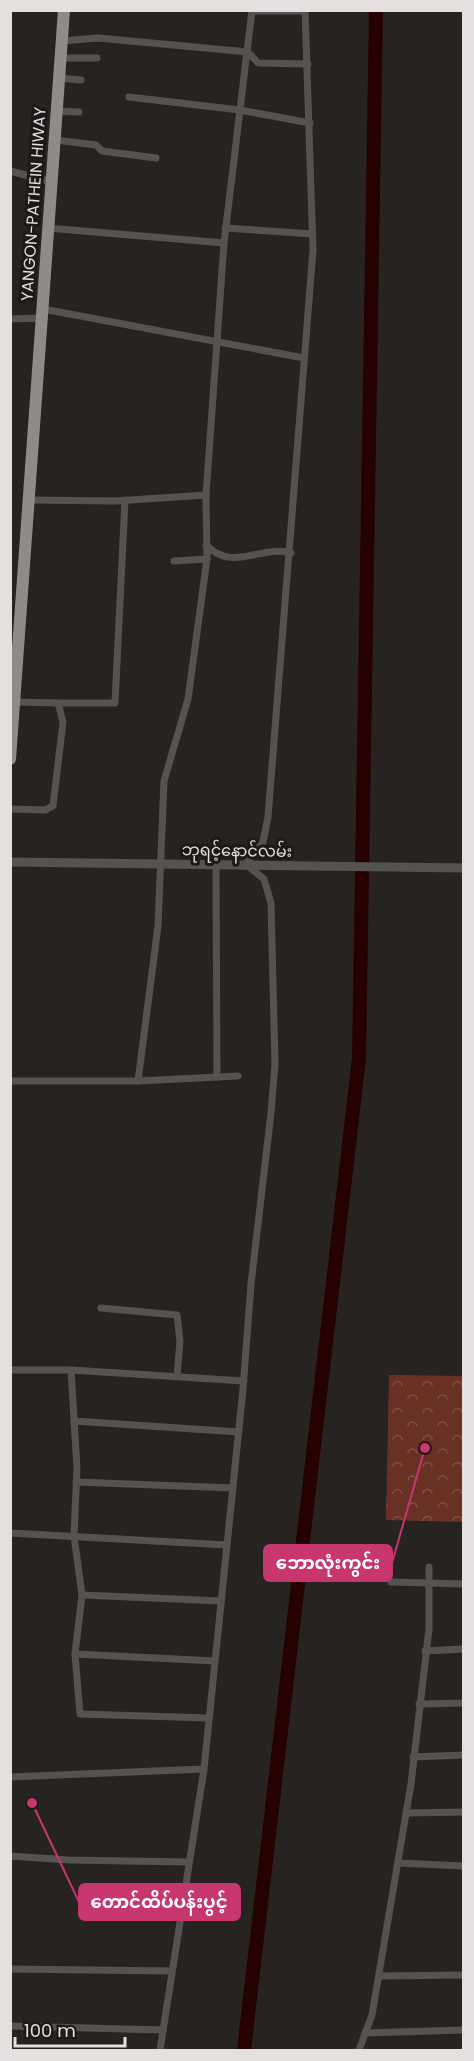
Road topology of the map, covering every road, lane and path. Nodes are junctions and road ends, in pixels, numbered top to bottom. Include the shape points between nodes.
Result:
1 (64, 10) edge
2 (252, 11) edge
3 (306, 11) edge
4 (62, 41) junction
5 (248, 52) junction
6 (60, 58) junction
7 (97, 58) dead end
8 (308, 64) junction
9 (59, 78) junction
10 (81, 80) dead end
11 (129, 97) dead end
12 (240, 110) junction
13 (57, 111) junction
14 (79, 112) dead end
15 (310, 123) junction
16 (54, 140) junction
17 (156, 158) dead end
18 (10, 171) edge
19 (52, 182) junction
20 (48, 228) junction
21 (225, 228) junction
22 (313, 234) junction
23 (224, 243) junction
24 (42, 314) junction
25 (10, 319) edge
26 (216, 342) junction
27 (304, 358) junction
28 (206, 495) junction
29 (29, 500) junction
30 (125, 500) junction
31 (206, 544) junction
32 (291, 553) junction
33 (207, 559) junction
34 (174, 561) dead end
35 (15, 702) junction
36 (58, 703) junction
37 (10, 759) edge
38 (10, 809) edge
39 (10, 862) edge
40 (160, 864) junction
41 (216, 865) junction
42 (248, 866) junction
43 (464, 868) edge
44 (238, 1076) dead end
45 (217, 1077) junction
46 (138, 1081) junction
47 (10, 1082) edge
48 (101, 1308) dead end
49 (10, 1370) edge
50 (71, 1370) junction
51 (177, 1376) junction
52 (244, 1381) junction
53 (74, 1421) junction
54 (239, 1432) junction
55 (76, 1482) junction
56 (233, 1488) junction
57 (10, 1533) edge
58 (74, 1536) junction
59 (227, 1545) junction
60 (429, 1567) dead end
61 (391, 1582) dead end
62 (464, 1584) edge
63 (429, 1585) junction
64 (82, 1595) junction
65 (221, 1601) junction
66 (464, 1649) edge
67 (425, 1651) junction
68 (75, 1654) junction
69 (215, 1661) junction
70 (464, 1703) edge
71 (419, 1704) junction
72 (209, 1718) junction
73 (464, 1755) edge
74 (413, 1757) junction
75 (204, 1769) junction
76 (10, 1777) edge
77 (464, 1812) edge
78 (406, 1813) junction
79 (10, 1856) edge
80 (188, 1862) junction
81 (399, 1863) junction
82 (464, 1866) edge
83 (10, 1969) edge
84 (171, 1971) junction
85 (464, 1975) edge
86 (379, 1976) junction
87 (10, 2026) edge
88 (163, 2030) junction
89 (464, 2030) edge
90 (365, 2033) junction
91 (160, 2050) edge
92 (359, 2050) edge

1 - 4 highway, YANGON-PATHEIN HIWAY
2 - 3 street
2 - 5 street
3 - 8 street
4 - 5 street via 98,38
4 - 6 highway, YANGON-PATHEIN HIWAY
5 - 8 street via 258,63
5 - 12 street
6 - 7 street
6 - 9 highway, YANGON-PATHEIN HIWAY
8 - 15 street
9 - 10 street
9 - 13 highway, YANGON-PATHEIN HIWAY
11 - 12 street
12 - 15 street
12 - 21 street
13 - 14 street
13 - 16 highway, YANGON-PATHEIN HIWAY
15 - 22 street
16 - 17 street
16 - 19 highway, YANGON-PATHEIN HIWAY
18 - 19 street
19 - 20 highway, YANGON-PATHEIN HIWAY
20 - 23 street
20 - 24 highway, YANGON-PATHEIN HIWAY
21 - 22 street
21 - 23 street
22 - 27 street
23 - 26 street
24 - 25 street
24 - 26 street
24 - 29 highway, YANGON-PATHEIN HIWAY
26 - 27 street
26 - 28 street
27 - 32 street
28 - 30 street
28 - 31 street
29 - 30 street
29 - 35 highway, YANGON-PATHEIN HIWAY
30 - 36 street via 115,703
31 - 32 street via 221,556
31 - 33 street
32 - 42 street via 268,817 263,842
33 - 34 street
33 - 40 street via 188,699 164,781
35 - 36 street
35 - 37 highway, YANGON-PATHEIN HIWAY
36 - 38 street via 63,722 53,806 45,810
39 - 40 street, ဘုရင့်နောင်လမ်း
40 - 41 street, ဘုရင့်နောင်လမ်း
40 - 46 street via 158,926
41 - 42 street, ဘုရင့်နောင်လမ်း
41 - 45 street
42 - 43 street, ဘုရင့်နောင်လမ်း
42 - 52 street via 264,879 271,903 275,1064
44 - 45 street
45 - 46 street
46 - 47 street
48 - 51 street via 177,1316
49 - 50 street
50 - 51 street
50 - 53 street
51 - 52 street
52 - 54 street
53 - 54 street
53 - 55 street
54 - 56 street
55 - 56 street
55 - 58 street
56 - 59 street
57 - 58 street
58 - 59 street
58 - 64 street
59 - 65 street
60 - 63 street
61 - 63 street
62 - 63 street
63 - 67 street
64 - 65 street
64 - 68 street
65 - 69 street
66 - 67 street
67 - 71 street
68 - 69 street
68 - 72 street via 80,1713
69 - 72 street
70 - 71 street
71 - 74 street
72 - 75 street
73 - 74 street
74 - 78 street
75 - 76 street
75 - 80 street
77 - 78 street
78 - 81 street
79 - 80 street
80 - 84 street
81 - 82 street
81 - 86 street
83 - 84 street
84 - 88 street
85 - 86 street
86 - 90 street
87 - 88 street
88 - 91 street
89 - 90 street
90 - 92 street

